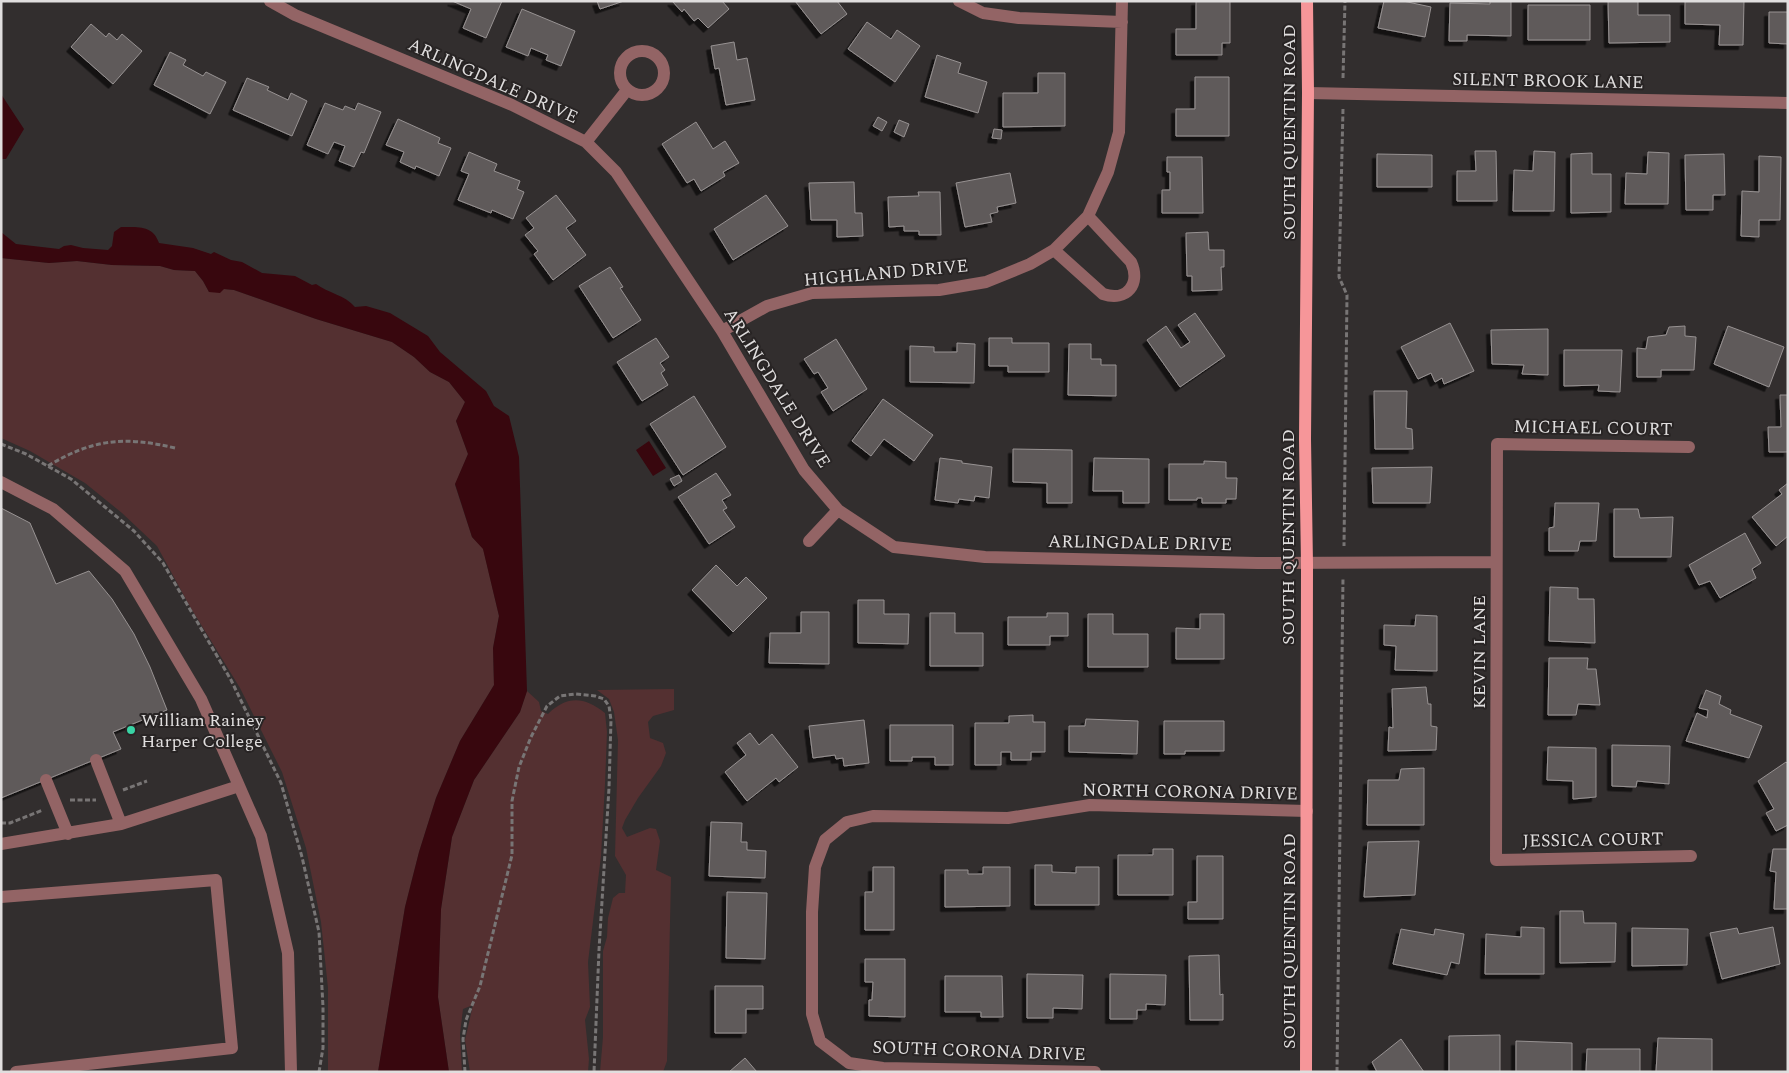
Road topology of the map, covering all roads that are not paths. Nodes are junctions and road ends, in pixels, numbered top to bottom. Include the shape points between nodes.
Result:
1 (270, 1) edge
2 (960, 1) edge
3 (1122, 1) edge
4 (1307, 1) edge
5 (1122, 22) junction
6 (627, 90) dead end
7 (1308, 93) junction
8 (1788, 103) edge
9 (586, 142) junction
10 (1088, 216) junction
11 (1054, 250) junction
12 (722, 331) junction
13 (1497, 444) joint
14 (1689, 447) dead end
15 (1, 482) edge
16 (838, 510) junction
17 (809, 541) dead end
18 (1496, 562) junction
19 (1307, 564) junction
20 (96, 760) dead end
21 (46, 780) dead end
22 (239, 786) junction
23 (1307, 811) junction
24 (121, 824) junction
25 (68, 834) junction
26 (1, 844) edge
27 (1690, 856) dead end
28 (1496, 860) joint
29 (1, 897) edge
30 (812, 912) joint
31 (16, 1072) edge
32 (291, 1072) edge
33 (1094, 1072) edge
34 (1306, 1072) edge

1 - 9 street, ARLINGDALE DRIVE via 295,15 512,105
2 - 5 street via 983,13 1019,18
3 - 5 street, HIGHLAND DRIVE
4 - 7 main road, SOUTH QUENTIN ROAD
5 - 10 street, HIGHLAND DRIVE via 1119,132 1108,172
6 - 9 street
7 - 8 street, SILENT BROOK LANE
7 - 19 main road, SOUTH QUENTIN ROAD
9 - 12 street, ARLINGDALE DRIVE via 616,172
10 - 11 street, HIGHLAND DRIVE
10 - 11 street via 1131,262 1135,278 1127,292 1119,296 1103,294
11 - 12 street, HIGHLAND DRIVE via 986,282 940,290 812,293 767,306
12 - 16 street, ARLINGDALE DRIVE via 804,470
13 - 14 street, MICHAEL COURT
13 - 18 street, KEVIN LANE
15 - 22 street via 53,508 125,571 201,699
16 - 17 street
16 - 19 street, ARLINGDALE DRIVE via 894,548 985,557
18 - 19 street, ARLINGDALE DRIVE
18 - 28 street, KEVIN LANE
19 - 23 main road, SOUTH QUENTIN ROAD
20 - 24 street
21 - 25 street
22 - 24 street
22 - 32 street via 261,836 288,953
23 - 30 street, NORTH CORONA DRIVE via 1090,805 1008,818 872,816 847,822 825,840 815,867
23 - 34 main road, SOUTH QUENTIN ROAD
24 - 25 street
25 - 26 street
27 - 28 street, JESSICA COURT
29 - 31 street via 216,880 232,1048
30 - 33 street, SOUTH CORONA DRIVE via 812,1014 820,1041 849,1063 883,1068

